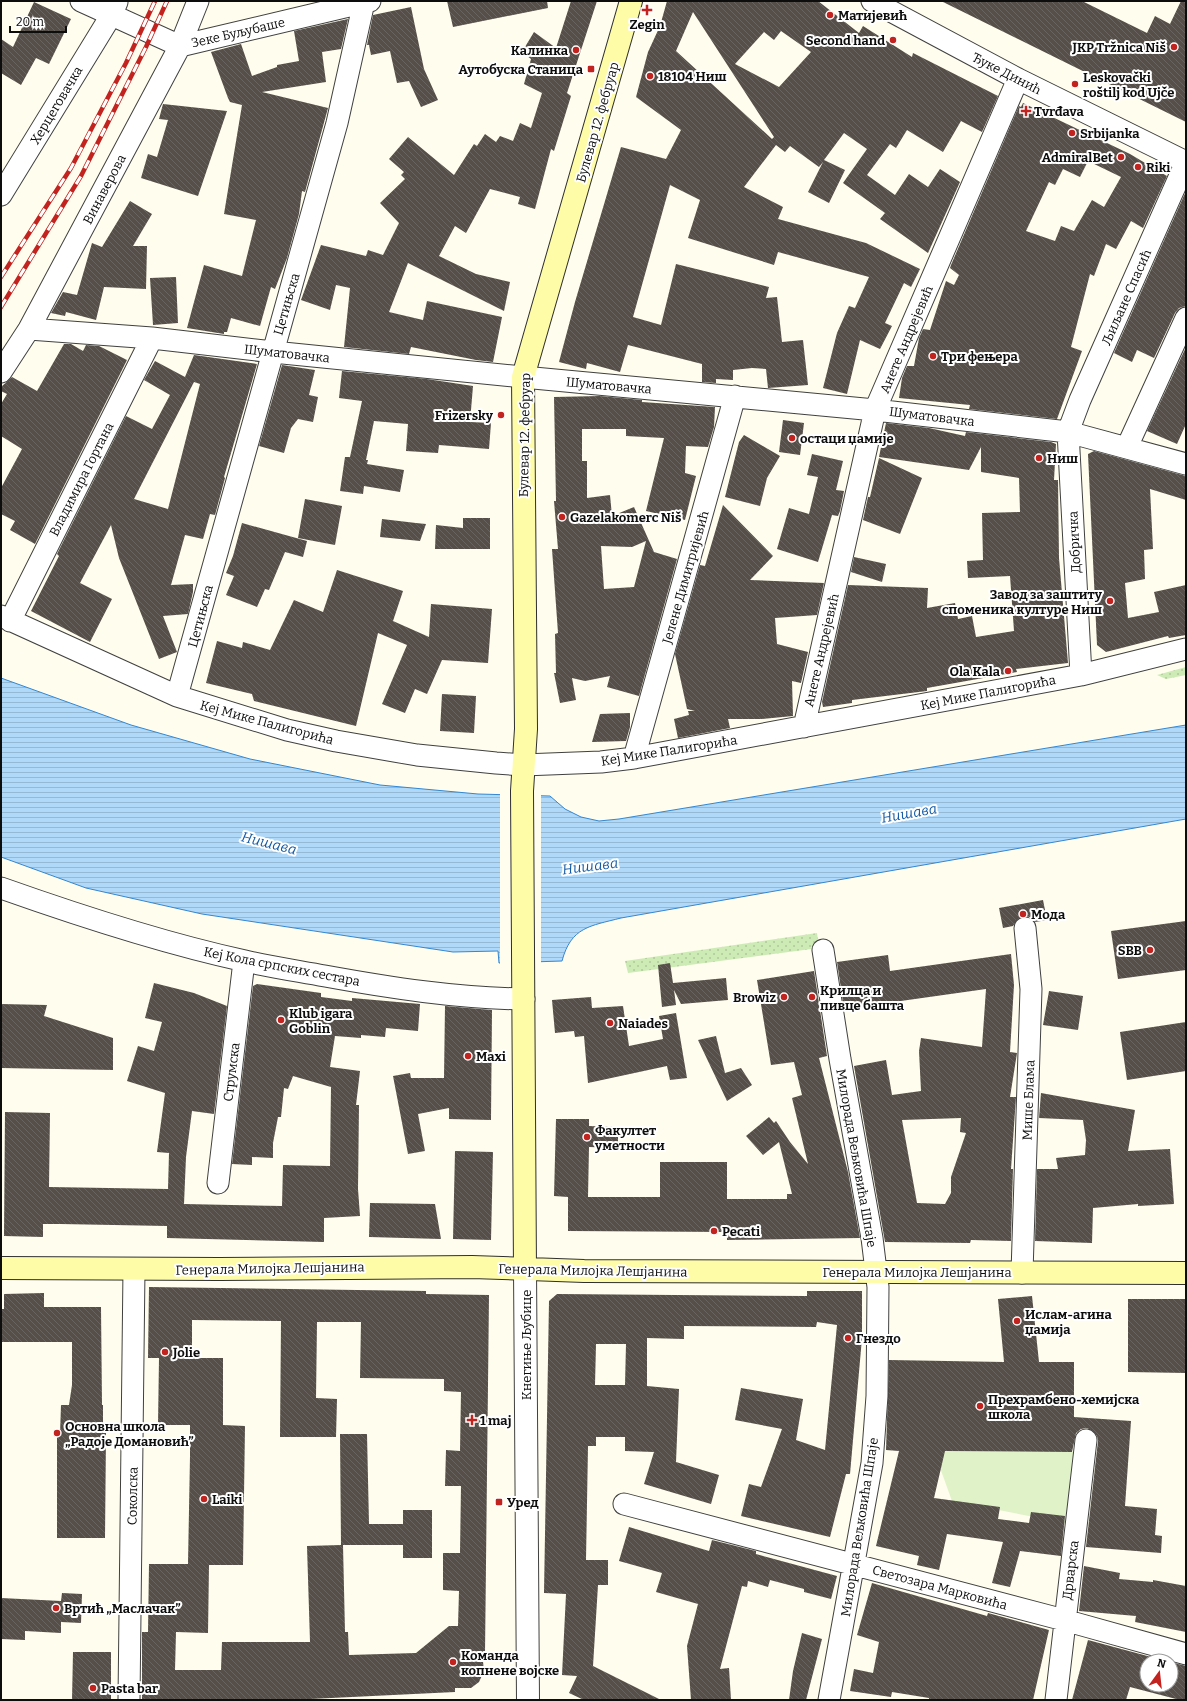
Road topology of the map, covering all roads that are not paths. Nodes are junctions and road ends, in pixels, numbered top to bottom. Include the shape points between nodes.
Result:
1 (81, 1) edge
2 (198, 1) edge
3 (631, 1) edge
4 (872, 1) edge
5 (367, 2) edge
6 (115, 8) edge
7 (180, 46) junction
8 (1018, 79) junction
9 (1186, 162) edge
10 (1, 195) edge
11 (1186, 318) edge
12 (29, 329) junction
13 (152, 338) junction
14 (273, 352) junction
15 (1, 372) edge
16 (523, 377) junction
17 (735, 396) junction
18 (875, 410) junction
19 (1068, 432) junction
20 (1128, 448) junction
21 (1186, 464) edge
22 (5, 618) edge
23 (1186, 649) edge
24 (1081, 675) junction
25 (177, 696) junction
26 (804, 727) junction
27 (634, 758) junction
28 (523, 765) junction
29 (522, 791) joint
30 (1, 888) edge
31 (1025, 928) dead end
32 (823, 950) dead end
33 (244, 961) junction
34 (524, 999) junction
35 (218, 1183) dead end
36 (1, 1268) edge
37 (134, 1269) junction
38 (525, 1269) junction
39 (876, 1272) junction
40 (1022, 1273) junction
41 (1186, 1273) edge
42 (1086, 1440) dead end
43 (624, 1504) dead end
44 (854, 1564) junction
45 (1064, 1620) junction
46 (1186, 1654) edge
47 (129, 1700) edge
48 (528, 1700) edge
49 (829, 1700) edge
50 (1056, 1700) edge

1 - 6 street, Зеке Буљубаше
2 - 7 street, Винаверова
3 - 16 main road, Булевар 12. фебруар
4 - 8 street, Ђуке Динић
5 - 7 street, Зеке Буљубаше
5 - 14 street, Цетињска via 337,123
6 - 7 street, Зеке Буљубаше
6 - 10 street, Херцеговачка
7 - 12 street, Винаверова
8 - 9 street, Ђуке Динић
8 - 18 street, Анете Андрејевић
9 - 19 street, Љиљане Спасић
11 - 20 street
12 - 13 street, Шуматовачка
12 - 15 street, Винаверова
13 - 14 street, Шуматовачка
13 - 22 street, Владимира Гортана
14 - 16 street, Шуматовачка
14 - 25 street, Цетињска
16 - 17 street, Шуматовачка
16 - 28 main road, Булевар 12. фебруар via 526,730
17 - 18 street, Шуматовачка
17 - 27 street, Јелене Димитријевић
18 - 19 street, Шуматовачка
18 - 26 street, Анете Андрејевић
19 - 20 street, Шуматовачка
19 - 24 street, Добричка
20 - 21 street, Шуматовачка
22 - 25 street, Кеј Мике Палигорића
23 - 24 street, Кеј Мике Палигорића
24 - 26 street, Кеј Мике Палигорића
25 - 28 street, Кеј Мике Палигорића via 287,730 336,741 417,755
26 - 27 street, Кеј Мике Палигорића
27 - 28 street, Кеј Мике Палигорића
28 - 29 main road, Булевар 12. фебруар
29 - 34 main road, Кнегиње Љубице
30 - 33 street, Кеј Кола српских сестара via 138,933
31 - 40 street, Мише Блама via 1031,989
32 - 39 street, Милорада Вељковића Шпаје
33 - 34 street, Кеј Кола српских сестара via 350,981 446,995
33 - 35 street, Струмска
34 - 38 main road, Кнегиње Љубице
36 - 37 main road, Генерала Милојка Лешјанина
37 - 38 main road, Генерала Милојка Лешјанина
37 - 47 street, Соколска
38 - 39 main road, Генерала Милојка Лешјанина
38 - 48 street, Кнегиње Љубице
39 - 40 main road, Генерала Милојка Лешјанина
39 - 44 street, Милорада Вељковића Шпаје via 877,1389 872,1463
40 - 41 main road, Генерала Милојка Лешјанина
42 - 45 street, Дрварска
43 - 44 street, Светозара Марковића
44 - 45 street, Светозара Марковића
44 - 49 street, Милорада Вељковића Шпаје
45 - 46 street, Светозара Марковића
45 - 50 street, Дрварска

